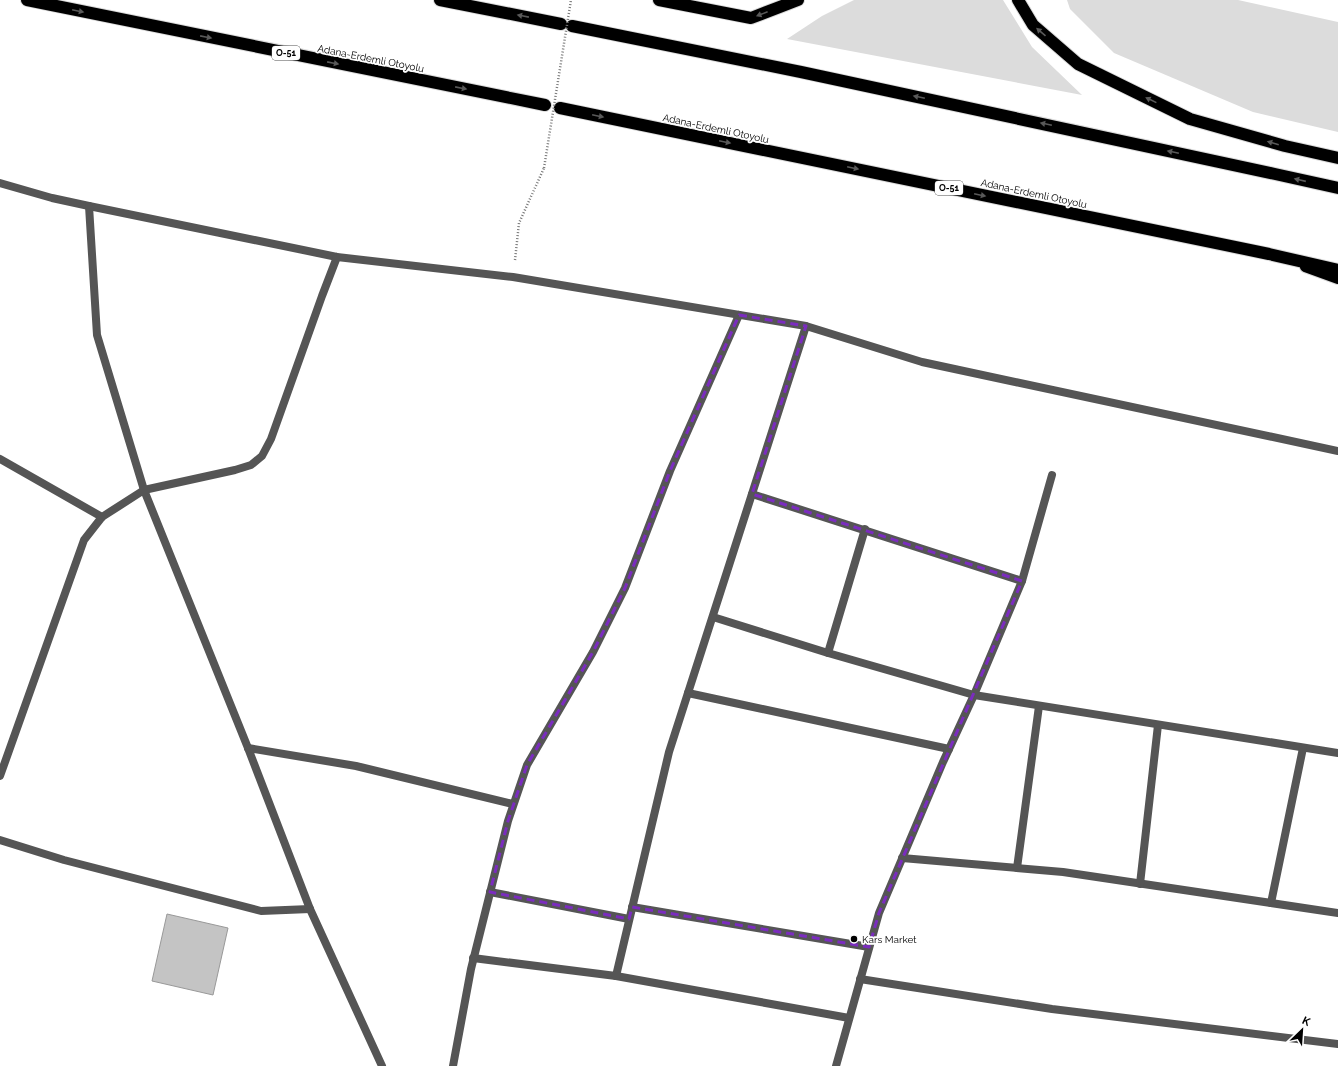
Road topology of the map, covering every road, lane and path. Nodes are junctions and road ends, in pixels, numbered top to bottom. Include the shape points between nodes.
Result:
1 (27, 0) edge
2 (440, 0) edge
3 (572, 0) edge
4 (659, 0) edge
5 (798, 0) edge
6 (1018, 0) edge
7 (545, 106) dead end
8 (560, 108) dead end
9 (1338, 158) edge
10 (0, 183) edge
11 (1338, 188) edge
12 (89, 206) junction
13 (1269, 254) junction
14 (337, 257) junction
15 (1338, 270) edge
16 (513, 277) junction
17 (1338, 279) edge
18 (739, 315) junction
19 (806, 326) junction
20 (1338, 451) edge
21 (0, 459) edge
22 (1052, 475) dead end
23 (144, 490) junction
24 (752, 494) junction
25 (102, 517) junction
26 (865, 529) junction
27 (1022, 581) junction
28 (713, 617) junction
29 (828, 653) junction
30 (688, 693) junction
31 (974, 695) junction
32 (1039, 706) junction
33 (1158, 725) junction
34 (248, 748) junction
35 (1303, 748) junction
36 (949, 749) junction
37 (1338, 753) edge
38 (0, 776) edge
39 (513, 804) junction
40 (0, 840) edge
41 (902, 858) junction
42 (1017, 868) junction
43 (1140, 884) junction
44 (490, 892) junction
45 (1271, 903) junction
46 (632, 906) junction
47 (310, 909) junction
48 (1338, 913) edge
49 (629, 919) junction
50 (869, 947) junction
51 (473, 958) junction
52 (616, 976) junction
53 (860, 979) junction
54 (849, 1018) junction
55 (1338, 1044) edge
56 (382, 1066) edge
57 (453, 1066) edge
58 (836, 1066) edge

1 -> 7 highway, Adana-Erdemli Otoyolu / O-51
11 -> 2 highway via 801,72
3 - 16 path, bridge via 544,168 519,223
5 -> 4 highway via 751,18
9 -> 6 highway via 1190,119 1085,68 1033,25
8 -> 13 highway, Adana-Erdemli Otoyolu / O-51
10 - 12 street
12 - 14 street
12 - 23 street via 97,335
13 - 15 highway, Adana-Erdemli Otoyolu / O-51
13 - 17 main road
14 - 16 street
14 - 23 street via 271,440 262,456 251,465 235,470
16 - 18 street
18 - 19 street
18 - 39 street via 670,471 626,588 593,652 526,765
19 - 20 street via 922,362
19 - 24 street
21 - 25 street
22 - 27 street
23 - 25 street
23 - 34 street
24 - 26 street
24 - 28 street
25 - 38 street via 84,540
26 - 27 street
26 - 29 street
27 - 31 street
28 - 29 street
28 - 30 street
29 - 31 street
30 - 36 street
30 - 46 street via 669,752
31 - 32 street
31 - 36 street
32 - 33 street
32 - 42 street
33 - 35 street
33 - 43 street
34 - 39 street via 356,766
34 - 47 street
35 - 37 street
35 - 45 street
36 - 41 street
39 - 44 street
40 - 47 street via 64,860 261,911
41 - 42 street
41 - 50 street via 878,913
42 - 43 street
43 - 45 street
44 - 49 street
44 - 51 street
45 - 48 street
46 - 49 street
46 - 50 street
47 - 56 street
49 - 52 street
50 - 53 street
51 - 52 street
51 - 57 street
52 - 54 street
53 - 54 street
53 - 55 street via 1052,1009
54 - 58 street

